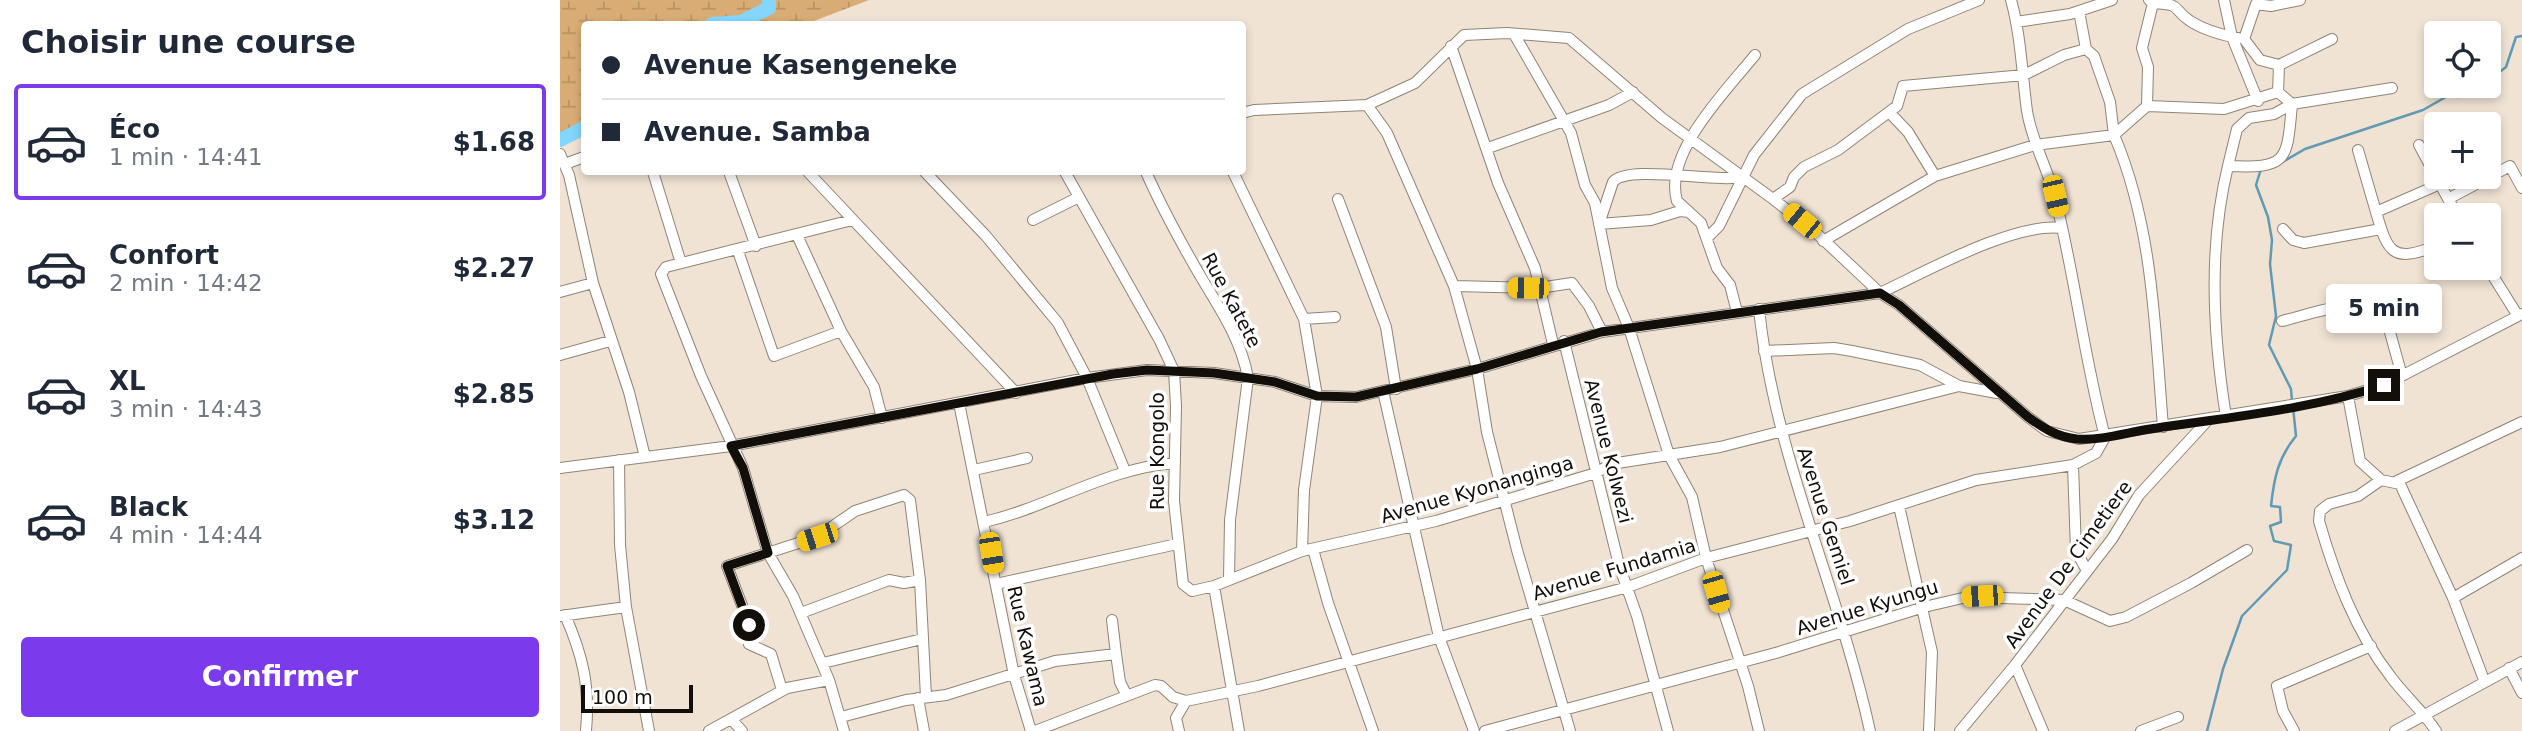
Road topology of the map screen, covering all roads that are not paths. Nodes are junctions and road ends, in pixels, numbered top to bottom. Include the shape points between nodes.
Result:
1 (1979, 0) edge
2 (2011, 0) edge
3 (2112, 0) edge
4 (2224, 0) edge
5 (2300, 0) edge
6 (2152, 1) edge
7 (2254, 3) edge
8 (2079, 11) junction
9 (2016, 22) junction
10 (1514, 34) junction
11 (2232, 37) junction
12 (2244, 39) junction
13 (2332, 40) dead end
14 (1451, 46) junction
15 (2086, 49) junction
16 (1755, 55) dead end
17 (2279, 65) junction
18 (2024, 75) junction
19 (2392, 88) dead end
20 (1633, 92) junction
21 (2278, 92) junction
22 (2258, 101) junction
23 (2292, 104) junction
24 (1367, 105) junction
25 (2147, 106) junction
26 (2224, 109) junction
27 (1246, 112) edge
28 (1889, 112) junction
29 (1563, 120) junction
30 (2237, 129) junction
31 (2114, 135) junction
32 (1691, 138) junction
33 (2035, 145) junction
34 (2419, 145) dead end
35 (1488, 148) junction
36 (2358, 150) dead end
37 (2424, 154) edge
38 (581, 159) edge
39 (563, 163) edge
40 (2228, 166) junction
41 (1677, 174) junction
42 (654, 175) edge
43 (730, 175) edge
44 (811, 175) edge
45 (928, 175) edge
46 (1067, 175) edge
47 (1147, 175) edge
48 (1234, 175) edge
49 (1934, 176) junction
50 (1742, 177) junction
51 (1790, 187) junction
52 (2522, 188) edge
53 (2429, 189) edge
54 (2443, 189) edge
55 (1079, 197) junction
56 (1338, 199) dead end
57 (1773, 199) junction
58 (2448, 199) junction
59 (2450, 203) edge
60 (1689, 212) junction
61 (1790, 212) junction
62 (2376, 212) junction
63 (852, 220) junction
64 (1033, 220) dead end
65 (1599, 224) junction
66 (2062, 228) junction
67 (2283, 229) dead end
68 (2381, 229) junction
69 (797, 235) junction
70 (1708, 237) junction
71 (1823, 241) junction
72 (756, 246) junction
73 (2424, 250) edge
74 (738, 251) junction
75 (681, 263) junction
76 (2496, 280) edge
77 (593, 283) junction
78 (1454, 286) junction
79 (1539, 289) junction
80 (560, 292) edge
81 (1880, 293) junction
82 (1759, 309) junction
83 (1737, 312) junction
84 (2520, 315) edge
85 (1335, 317) dead end
86 (1304, 319) junction
87 (2282, 321) dead end
88 (1629, 328) junction
89 (841, 331) junction
90 (1601, 332) junction
91 (610, 341) junction
92 (1564, 341) junction
93 (1553, 344) junction
94 (1763, 351) junction
95 (560, 355) edge
96 (1477, 369) junction
97 (1174, 371) junction
98 (2402, 376) junction
99 (1087, 378) junction
100 (1248, 378) junction
101 (1959, 386) junction
102 (1396, 388) junction
103 (1383, 391) junction
104 (1016, 393) junction
105 (2000, 393) junction
106 (1317, 396) junction
107 (2348, 396) junction
108 (959, 403) junction
109 (2226, 417) junction
110 (882, 418) junction
111 (2208, 420) junction
112 (2522, 422) edge
113 (2163, 427) junction
114 (1780, 430) junction
115 (2105, 437) junction
116 (731, 446) junction
117 (1669, 455) junction
118 (645, 457) junction
119 (1027, 458) dead end
120 (619, 460) junction
121 (1175, 463) junction
122 (2073, 465) junction
123 (560, 468) edge
124 (974, 470) junction
125 (1125, 471) junction
126 (1597, 473) junction
127 (2381, 480) junction
128 (2397, 481) junction
129 (1504, 500) junction
130 (1899, 506) junction
131 (984, 522) junction
132 (1415, 527) junction
133 (1811, 529) junction
134 (1177, 544) junction
135 (1308, 550) junction
136 (2247, 550) dead end
137 (768, 553) junction
138 (1706, 558) junction
139 (2522, 558) edge
140 (2086, 569) junction
141 (920, 580) junction
142 (1228, 580) junction
143 (996, 584) junction
144 (1214, 586) junction
145 (1628, 587) junction
146 (1186, 589) joint
147 (2453, 598) junction
148 (2064, 600) junction
149 (626, 607) junction
150 (1924, 607) junction
151 (1536, 612) junction
152 (801, 613) junction
153 (561, 615) edge
154 (1112, 620) dead end
155 (1846, 631) junction
156 (1439, 637) junction
157 (922, 639) junction
158 (2371, 646) junction
159 (1116, 654) junction
160 (1741, 661) junction
161 (1348, 662) junction
162 (2522, 662) edge
163 (823, 663) junction
164 (2015, 665) junction
165 (2509, 668) junction
166 (1014, 675) junction
167 (830, 680) junction
168 (2484, 680) junction
169 (1655, 685) junction
170 (782, 690) junction
171 (1232, 691) junction
172 (1126, 694) junction
173 (2522, 694) edge
174 (922, 698) junction
175 (1186, 701) junction
176 (1564, 709) junction
177 (2426, 715) junction
178 (2179, 717) dead end
179 (841, 718) junction
180 (731, 719) junction
181 (2289, 730) edge
182 (586, 731) edge
183 (649, 731) edge
184 (709, 731) edge
185 (742, 731) edge
186 (844, 731) edge
187 (924, 731) edge
188 (1033, 731) edge
189 (1179, 731) edge
190 (1240, 731) edge
191 (1373, 731) edge
192 (1474, 731) edge
193 (1485, 731) edge
194 (1570, 731) edge
195 (1668, 731) edge
196 (1759, 731) edge
197 (1870, 731) edge
198 (1929, 731) edge
199 (1960, 731) edge
200 (2043, 731) edge
201 (2141, 731) edge
202 (2395, 731) edge
203 (2436, 731) edge

1 - 50 street via 1908,29 1810,87 1754,155
2 - 9 street
3 - 8 street
4 - 11 street
5 - 7 street
6 - 11 street via 2174,5 2194,23
6 - 25 street via 2142,48 2148,67
7 - 12 street
8 - 9 street
8 - 15 street
9 - 18 street
10 - 14 street via 1464,35
10 - 20 street via 1569,38
10 - 29 street
11 - 12 street
11 - 22 street
12 - 17 street via 2260,60
13 - 17 street
14 - 24 street via 1405,90
14 - 35 street
15 - 18 street
15 - 31 street via 2094,56 2110,102
16 - 32 street
17 - 21 street
18 - 28 street via 1908,84
18 - 33 street
19 - 23 street
20 - 29 street
20 - 32 street
21 - 22 street
21 - 23 street
22 - 26 street
23 - 30 street via 2274,114 2249,118
23 - 40 street via 2288,149 2283,156 2259,167
24 - 27 street
24 - 78 street via 1387,133
25 - 26 street
25 - 31 street
26 - 30 street
28 - 49 street via 1908,132
28 - 51 street via 1838,150 1804,167
29 - 35 street
29 - 65 street
30 - 40 street
31 - 33 street
31 - 113 street via 2132,178 2147,249
32 - 41 street
32 - 50 street
33 - 49 street
33 - 66 street via 2050,179
34 - 37 street
35 - 79 street
36 - 62 street
38 - 39 street
39 - 77 street
40 - 109 street via 2215,266 2216,352
41 - 50 street
41 - 60 street via 1677,201
41 - 65 street via 1615,178
42 - 75 street
43 - 72 street
44 - 63 street
45 - 99 street via 1058,323
46 - 55 street, Rue Kongolo
47 - 100 street, Rue Katete via 1166,218 1234,334
48 - 86 street
49 - 71 street
50 - 57 street
50 - 70 street via 1719,226
51 - 57 street
51 - 61 street
52 - 58 street via 2510,166
53 - 62 street
54 - 58 street
55 - 64 street
55 - 97 street, Rue Kongolo
56 - 102 street via 1386,327
57 - 61 street
58 - 59 street
60 - 65 street
60 - 70 street
61 - 71 street
62 - 68 street
63 - 69 street
63 - 104 street
65 - 88 street via 1612,288
66 - 81 street via 2001,239
66 - 115 street via 2088,373
67 - 68 street via 2293,240 2304,243
68 - 73 street via 2386,245 2398,252 2410,255
69 - 72 street
69 - 89 street
70 - 83 street
71 - 81 street
72 - 74 street
74 - 75 street
74 - 89 street via 774,356
75 - 116 street via 666,267 661,274
76 - 84 street
77 - 80 street
77 - 91 street
78 - 79 street
78 - 96 street
79 - 90 street via 1572,284
79 - 93 street
81 - 82 street
81 - 105 street
82 - 83 street
82 - 94 street, Avenue Gemiel
83 - 88 street
84 - 98 street
85 - 86 street
86 - 106 street
87 - 98 street via 2343,307 2378,306 2385,314
88 - 90 street
88 - 117 street
89 - 110 street via 874,387
90 - 92 street
91 - 95 street
91 - 118 street
92 - 93 street
92 - 126 street, Avenue Kolwezi
93 - 96 street
94 - 101 street via 1852,351 1920,365
94 - 114 street, Avenue Gemiel
96 - 102 street
96 - 129 street
97 - 99 street
97 - 100 street
97 - 121 street, Rue Kongolo
98 - 107 street
99 - 104 street
99 - 125 street
100 - 106 street
100 - 142 street, Rue Katete via 1230,520
101 - 105 street
101 - 114 street, Avenue Kyonanginga
102 - 103 street
103 - 106 street via 1356,397
103 - 132 street
104 - 108 street
105 - 115 street via 2047,431 2079,439
106 - 135 street via 1304,490
107 - 109 street
107 - 127 street via 2360,461
108 - 110 street
108 - 124 street, Rue Kawama
109 - 111 street
110 - 116 street
111 - 113 street
111 - 140 street, Avenue De Cimetiere via 2139,495
112 - 128 street
113 - 115 street
114 - 117 street, Avenue Kyonanginga
114 - 133 street, Avenue Gemiel
115 - 122 street, Avenue Fundamia via 2096,453
116 - 118 street
116 - 137 street via 743,468
117 - 126 street, Avenue Kyonanginga via 1611,464
117 - 138 street via 1692,497
118 - 120 street
119 - 124 street
120 - 123 street
120 - 149 street
121 - 125 street
121 - 134 street, Rue Kongolo
122 - 130 street, Avenue Fundamia via 2000,475
122 - 140 street via 2077,551
124 - 131 street, Rue Kawama
125 - 131 street via 1032,509
126 - 129 street, Avenue Kyonanginga
126 - 145 street, Avenue Kolwezi
127 - 128 street
127 - 158 street via 2358,496 2329,504 2320,511 2319,521 2347,603
128 - 147 street
129 - 132 street, Avenue Kyonanginga
129 - 151 street
130 - 133 street, Avenue Fundamia
130 - 150 street
131 - 143 street, Rue Kawama
132 - 135 street, Avenue Kyonanginga
132 - 156 street
133 - 138 street, Avenue Fundamia
133 - 155 street, Avenue Gemiel
134 - 143 street
134 - 146 street, Rue Kongolo
135 - 142 street, Avenue Kyonanginga
135 - 161 street
136 - 148 street, Avenue Kyungu via 2126,617 2110,621
137 - 141 street via 817,537 855,511 904,495 910,500
137 - 152 street
137 - 170 street via 730,563 726,570 751,629 749,644 771,654
138 - 145 street, Avenue Fundamia
138 - 160 street
139 - 147 street
140 - 148 street, Avenue De Cimetiere
141 - 152 street via 889,580
141 - 157 street
142 - 144 street, Avenue Kyonanginga
143 - 166 street, Rue Kawama
144 - 146 street, Avenue Kyonanginga
144 - 171 street
145 - 151 street, Avenue Fundamia
145 - 169 street, Avenue Kolwezi
147 - 168 street
148 - 150 street, Avenue Kyungu via 1982,596
148 - 164 street, Avenue De Cimetiere
149 - 153 street
149 - 183 street
150 - 155 street, Avenue Kyungu
150 - 198 street via 1932,652
151 - 156 street, Avenue Fundamia
151 - 176 street
152 - 163 street
153 - 182 street via 583,656
154 - 159 street
155 - 160 street, Avenue Kyungu
155 - 197 street, Avenue Gemiel
156 - 161 street, Avenue Fundamia
156 - 192 street
157 - 163 street
157 - 174 street
158 - 177 street via 2393,680
158 - 181 street via 2277,686
159 - 166 street via 1055,662
159 - 172 street
160 - 169 street, Avenue Kyungu
160 - 196 street
161 - 171 street, Avenue Fundamia
161 - 191 street
162 - 165 street
163 - 167 street
164 - 199 street, Avenue De Cimetiere
164 - 200 street
165 - 168 street
165 - 173 street
166 - 174 street
166 - 188 street, Rue Kawama
167 - 170 street
167 - 179 street
168 - 177 street
169 - 176 street, Avenue Kyungu
169 - 195 street, Avenue Kolwezi
170 - 180 street
171 - 175 street, Avenue Fundamia
171 - 190 street
172 - 175 street via 1155,685
172 - 188 street
174 - 179 street
174 - 187 street
175 - 189 street via 1177,718
176 - 193 street, Avenue Kyungu
176 - 194 street
177 - 202 street
177 - 203 street
178 - 201 street
179 - 186 street
180 - 184 street
180 - 185 street

